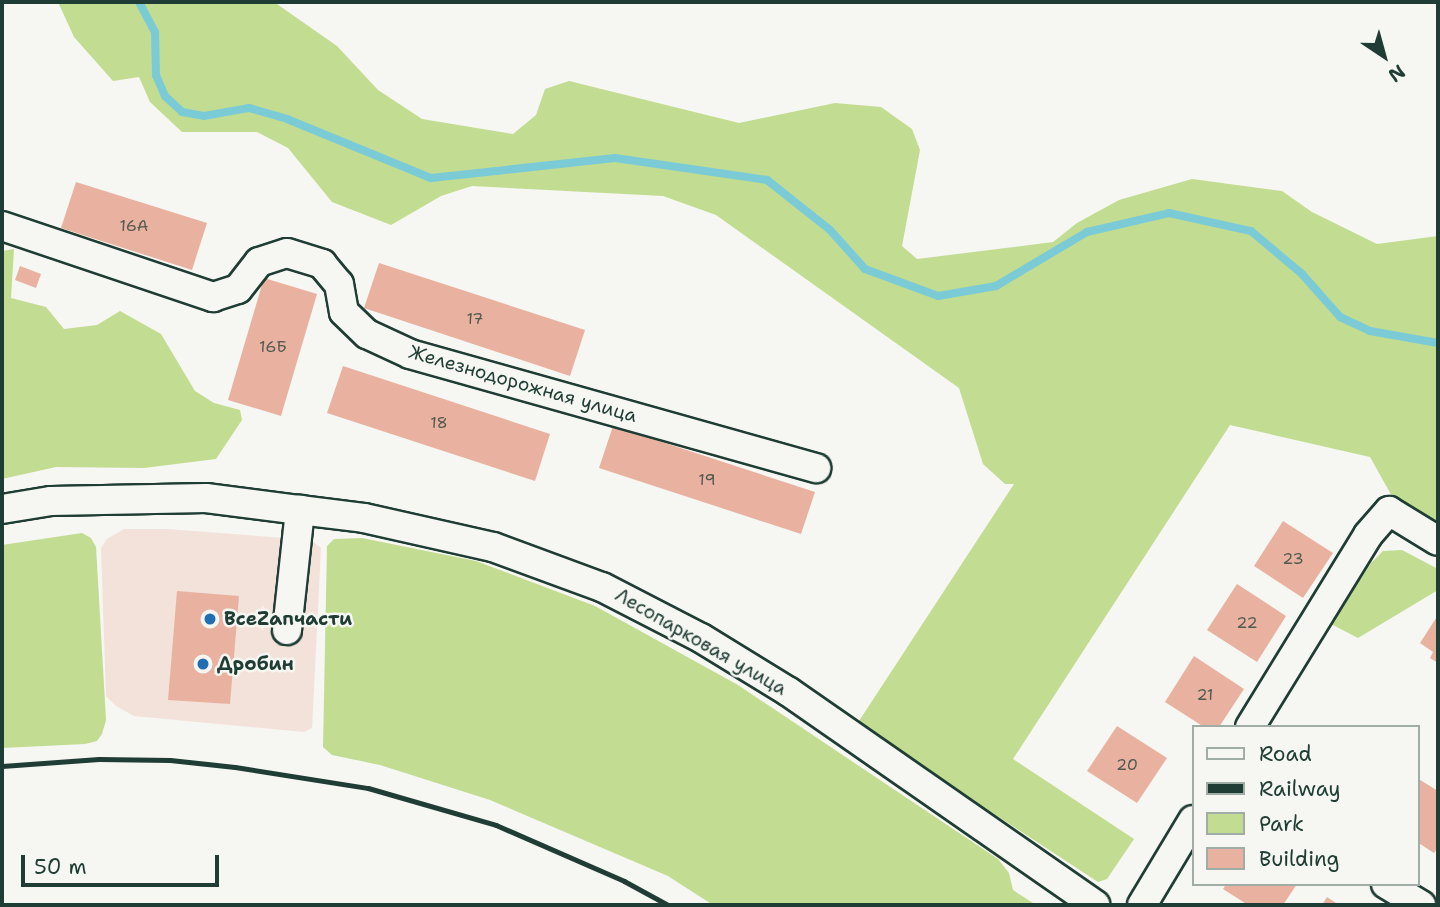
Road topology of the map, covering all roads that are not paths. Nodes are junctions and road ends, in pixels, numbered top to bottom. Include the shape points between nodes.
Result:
1 (2, 226) edge
2 (816, 468) dead end
3 (2, 509) edge
4 (300, 510) junction
5 (1438, 541) edge
6 (287, 630) dead end
7 (1251, 725) edge
8 (1192, 822) edge
9 (1389, 886) edge
10 (1095, 905) edge
11 (1142, 905) edge
12 (1421, 905) edge

1 - 2 street, Железнодорожная улица via 212,297 238,289 259,262 288,253 322,264 339,284 344,312 367,334 411,354
3 - 4 street, Лесопарковая улица via 51,502 206,498
4 - 6 street
4 - 10 street, Лесопарковая улица via 364,518 493,547 602,587 701,638 789,692
5 - 7 street via 1389,511 1368,534
8 - 11 street
9 - 12 street

